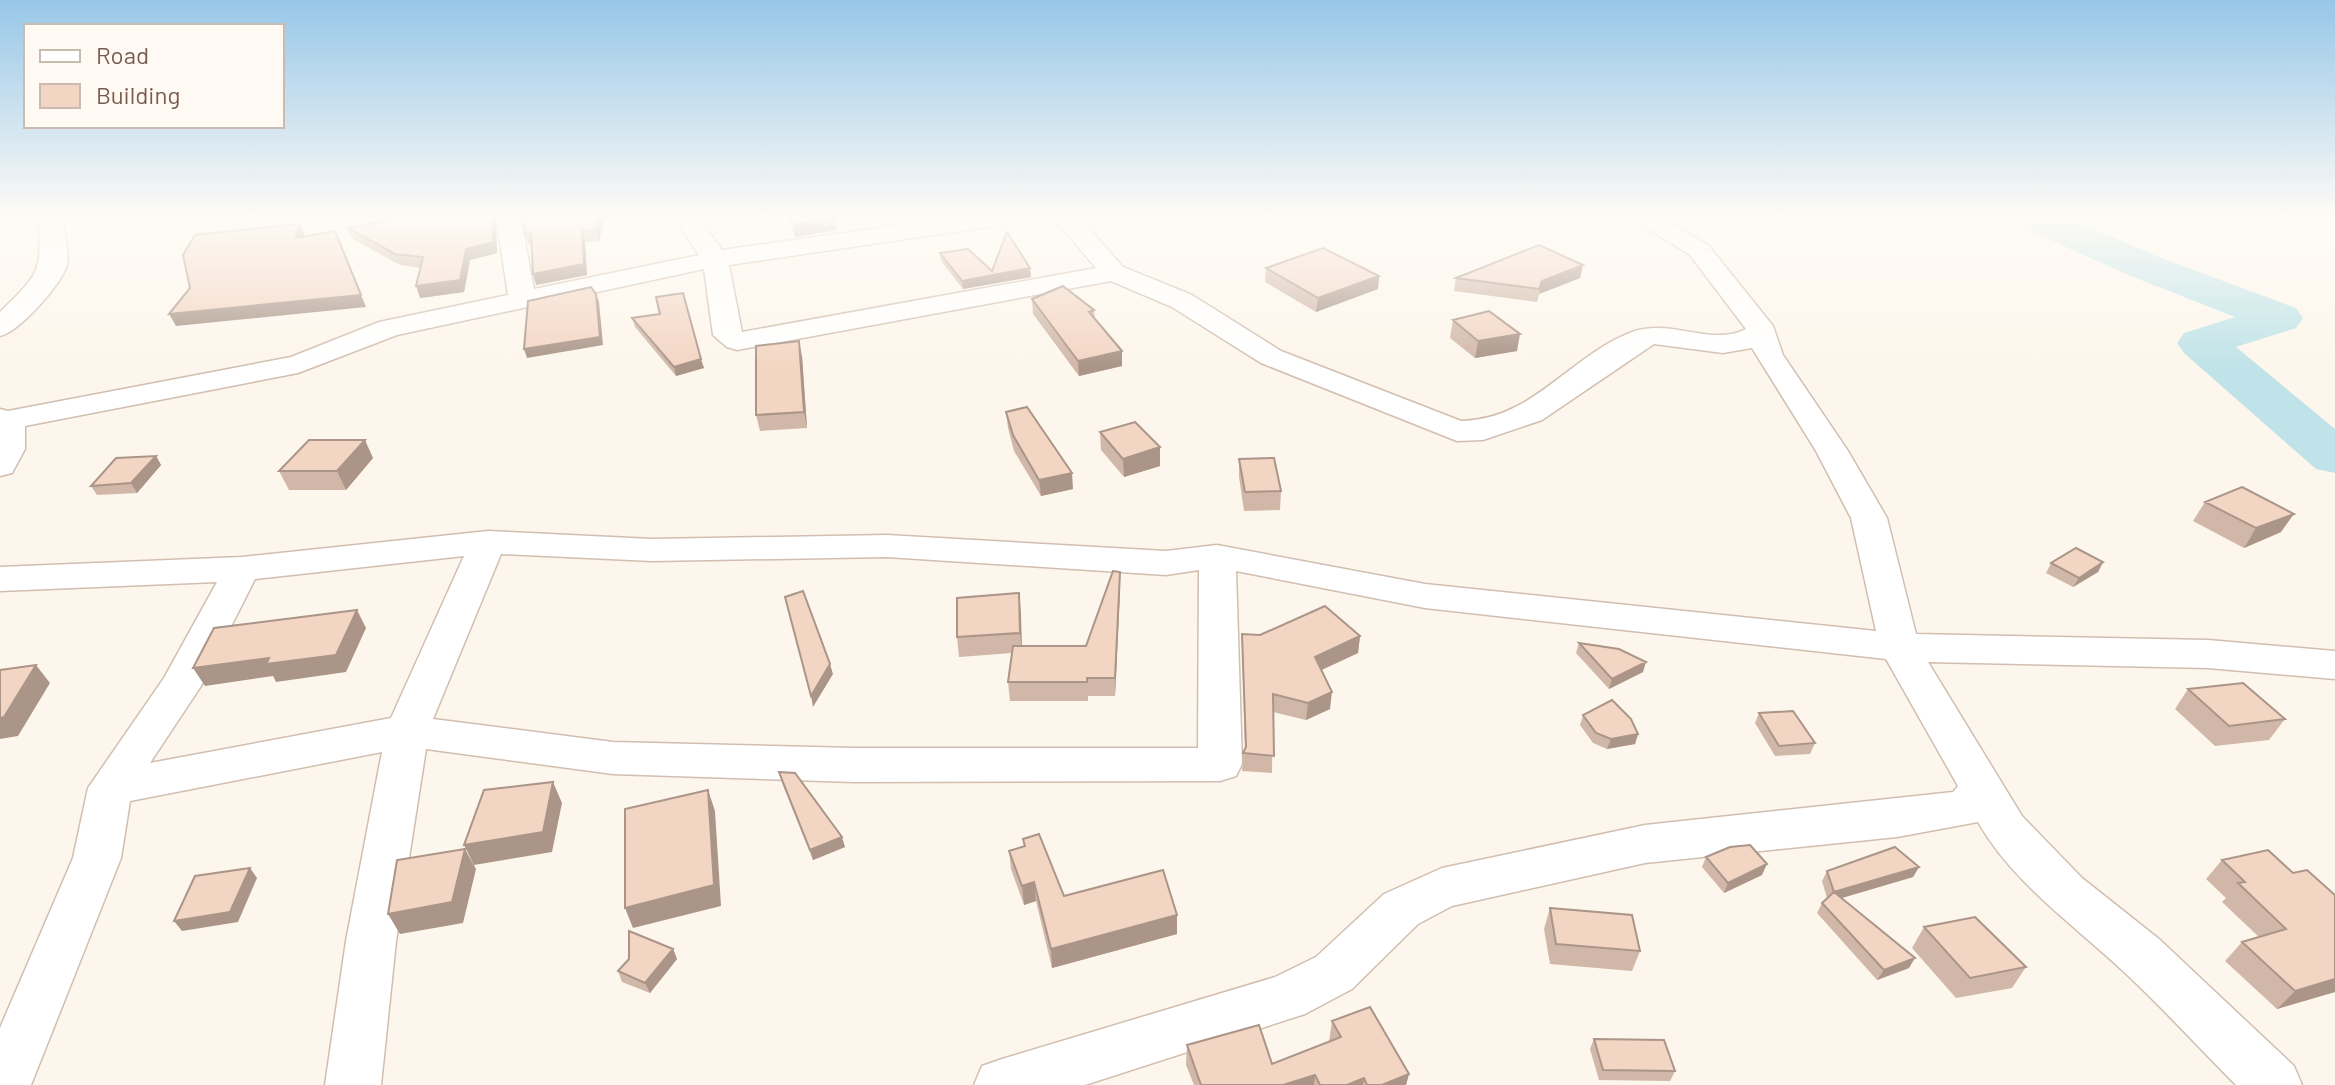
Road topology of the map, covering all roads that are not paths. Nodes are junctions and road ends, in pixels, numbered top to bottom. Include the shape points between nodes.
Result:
1 (53, 266) edge
2 (517, 266) edge
3 (685, 266) edge
4 (716, 266) edge
5 (1108, 266) edge
6 (1711, 266) edge
7 (1114, 273) junction
8 (523, 301) junction
9 (0, 328) edge
10 (1763, 332) junction
11 (3, 419) edge
12 (0, 466) edge
13 (488, 542) junction
14 (1217, 556) junction
15 (242, 569) junction
16 (0, 579) edge
17 (1899, 647) junction
18 (2335, 665) edge
19 (407, 731) junction
20 (110, 788) junction
21 (1981, 791) junction
22 (3, 1085) edge
23 (353, 1085) edge
24 (1002, 1085) edge
25 (2274, 1085) edge

1 - 9 street via 40,288
2 - 8 street
3 - 8 street
4 - 7 street via 727,335 737,341
5 - 7 street
6 - 10 street
7 - 10 street via 1182,301 1271,357 1457,431 1484,434 1510,426 1641,338 1675,336 1736,344
8 - 11 street via 389,328 298,364
10 - 17 street via 1768,355 1869,518
11 - 12 street via 12,435 10,452
13 - 14 street via 652,550 887,546 1166,563
13 - 15 street
13 - 19 street
14 - 17 street via 1425,596
14 - 19 street via 1220,764 869,765 613,758
15 - 16 street
15 - 20 street via 180,686
17 - 18 street via 2208,654
17 - 21 street
19 - 20 street
19 - 23 street
20 - 22 street via 97,858
21 - 24 street via 1966,808 1645,844 1442,888 1401,909 1334,973 1286,997
21 - 25 street via 2006,829 2065,892 2141,955

